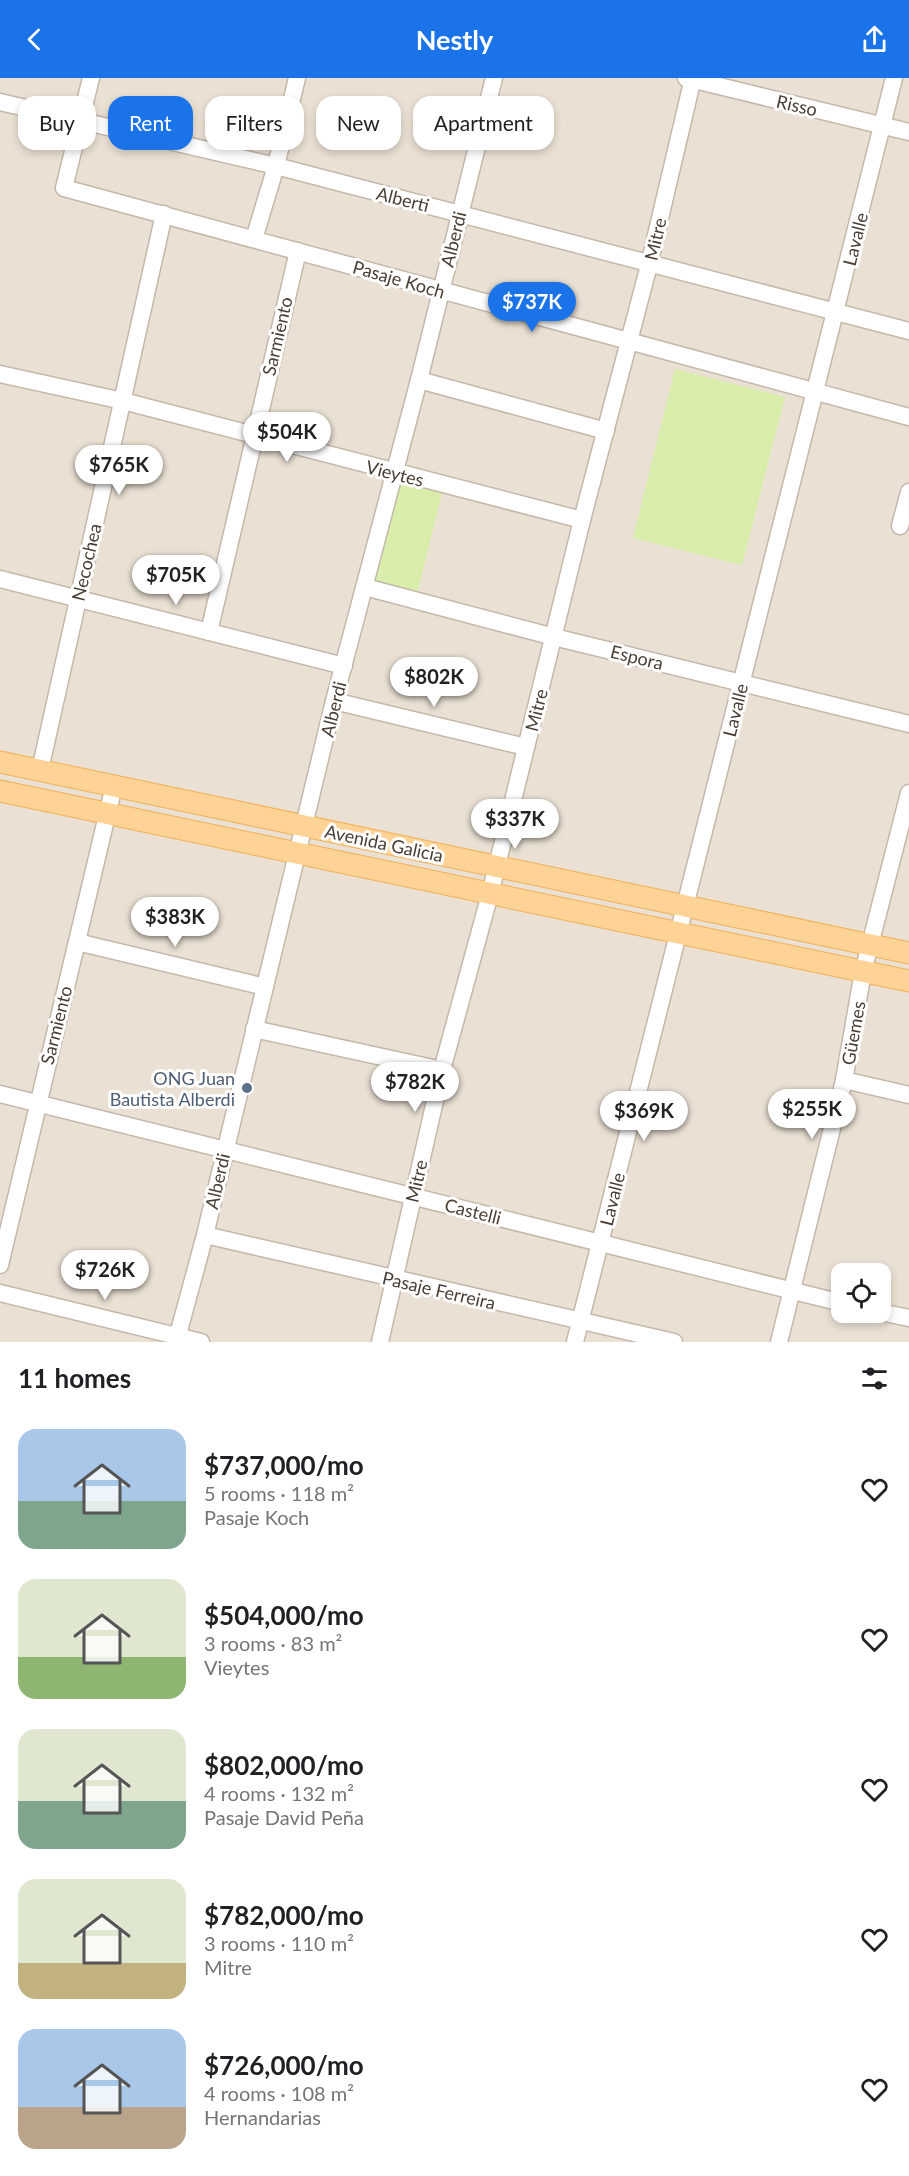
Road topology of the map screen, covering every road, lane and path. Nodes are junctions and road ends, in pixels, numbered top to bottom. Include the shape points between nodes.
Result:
1 (91, 78) edge
2 (297, 78) edge
3 (494, 78) edge
4 (894, 78) edge
5 (690, 79) edge
6 (86, 96) edge
7 (0, 102) edge
8 (18, 106) edge
9 (96, 123) edge
10 (884, 126) junction
11 (909, 132) edge
12 (73, 150) edge
13 (276, 166) junction
14 (460, 213) junction
15 (164, 214) junction
16 (254, 239) junction
17 (298, 251) junction
18 (649, 265) junction
19 (440, 291) junction
20 (836, 313) junction
21 (909, 331) edge
22 (630, 341) junction
23 (0, 374) edge
24 (419, 380) junction
25 (816, 391) junction
26 (123, 401) junction
27 (909, 417) edge
28 (606, 431) junction
29 (253, 437) junction
30 (394, 473) junction
31 (909, 492) edge
32 (582, 520) junction
33 (900, 526) dead end
34 (0, 579) edge
35 (365, 587) junction
36 (78, 598) junction
37 (209, 632) junction
38 (554, 638) junction
39 (344, 666) junction
40 (742, 683) junction
41 (334, 701) junction
42 (909, 724) edge
43 (526, 747) junction
44 (0, 762) edge
45 (40, 770) junction
46 (114, 786) junction
47 (0, 791) edge
48 (909, 793) edge
49 (107, 812) junction
50 (303, 826) junction
51 (297, 851) junction
52 (497, 866) junction
53 (490, 894) junction
54 (686, 906) junction
55 (679, 934) junction
56 (77, 942) junction
57 (871, 945) junction
58 (909, 953) edge
59 (863, 972) junction
60 (909, 981) edge
61 (265, 987) junction
62 (254, 1029) junction
63 (442, 1070) junction
64 (844, 1080) junction
65 (0, 1094) edge
66 (909, 1095) edge
67 (37, 1103) junction
68 (224, 1151) junction
69 (413, 1196) junction
70 (205, 1234) junction
71 (601, 1242) junction
72 (0, 1265) edge
73 (395, 1280) junction
74 (791, 1292) junction
75 (0, 1293) edge
76 (831, 1301) edge
77 (891, 1314) edge
78 (909, 1318) edge
79 (580, 1322) junction
80 (176, 1339) edge
81 (201, 1342) edge
82 (380, 1342) edge
83 (575, 1342) edge
84 (674, 1342) edge
85 (778, 1342) edge

1 - 6 street
2 - 13 street
3 - 14 street, Alberdi
4 - 10 street, Lavalle
5 - 10 street, Risso
5 - 18 street, Mitre
7 - 8 street, Alberti
9 - 13 street, Alberti
10 - 11 street, Risso
10 - 20 street, Lavalle
12 - 15 street, Pasaje Koch via 64,188
13 - 14 street, Alberti
13 - 16 street
14 - 18 street, Alberti
14 - 19 street, Alberdi
15 - 16 street, Pasaje Koch
15 - 26 street, Necochea
16 - 17 street, Pasaje Koch
17 - 19 street, Pasaje Koch
17 - 29 street, Sarmiento
18 - 20 street, Alberti
18 - 22 street, Mitre
19 - 22 street, Pasaje Koch
19 - 24 street, Alberdi
20 - 21 street, Alberti
20 - 25 street, Lavalle
22 - 25 street, Pasaje Koch
22 - 28 street, Mitre
23 - 26 street, Vieytes
24 - 28 street
24 - 30 street, Alberdi
25 - 27 street, Pasaje Koch
25 - 40 street, Lavalle
26 - 29 street, Vieytes
26 - 36 street, Necochea
28 - 32 street, Mitre
29 - 30 street, Vieytes
29 - 37 street, Sarmiento
30 - 32 street, Vieytes
30 - 35 street, Alberdi
31 - 33 street
32 - 38 street, Mitre
34 - 36 street
35 - 38 street, Espora
35 - 39 street, Alberdi
36 - 37 street
36 - 45 street, Necochea
37 - 39 street
38 - 40 street, Espora
38 - 43 street, Mitre
39 - 41 street, Alberdi
40 - 42 street, Espora
40 - 54 street, Lavalle
41 - 43 street
41 - 50 street, Alberdi
43 - 52 street, Mitre
44 - 45 main road, Avenida Galicia
45 - 46 main road, Avenida Galicia
46 - 49 street, Sarmiento
46 - 50 main road, Avenida Galicia
47 - 49 main road, Avenida Galicia
48 - 57 street, Güemes
49 - 51 main road, Avenida Galicia
49 - 56 street, Sarmiento
50 - 51 street, Alberdi
50 - 52 main road, Avenida Galicia
51 - 53 main road, Avenida Galicia
51 - 61 street, Alberdi
52 - 53 street, Mitre
52 - 54 main road, Avenida Galicia
53 - 55 main road, Avenida Galicia
53 - 63 street, Mitre
54 - 55 street, Lavalle
54 - 57 main road, Avenida Galicia
55 - 59 main road, Avenida Galicia
55 - 71 street, Lavalle
56 - 61 street
56 - 67 street, Sarmiento
57 - 58 main road, Avenida Galicia
57 - 59 street, Güemes
59 - 60 main road, Avenida Galicia
59 - 64 street, Güemes
61 - 62 street, Alberdi
62 - 63 street
62 - 68 street, Alberdi
63 - 69 street, Mitre
64 - 66 street
64 - 74 street, Güemes
65 - 67 street, Castelli
67 - 68 street, Castelli
67 - 72 street, Sarmiento
68 - 69 street, Castelli
68 - 70 street, Alberdi
69 - 71 street, Castelli
69 - 73 street, Mitre
70 - 73 street, Pasaje Ferreira
70 - 80 street, Alberdi
71 - 74 street, Castelli
71 - 79 street, Lavalle
73 - 79 street, Pasaje Ferreira
73 - 82 street, Mitre
74 - 76 street, Castelli
74 - 85 street, Güemes
75 - 80 street
77 - 78 street
79 - 83 street, Lavalle
79 - 84 street, Pasaje Ferreira
80 - 81 street

